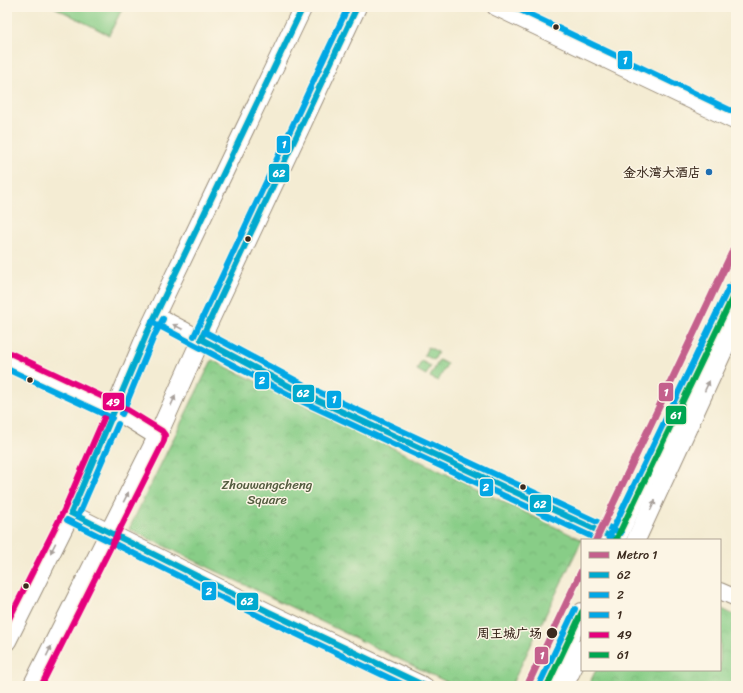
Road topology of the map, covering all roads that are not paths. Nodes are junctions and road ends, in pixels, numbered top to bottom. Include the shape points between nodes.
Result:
1 (303, 7) edge
2 (357, 7) edge
3 (495, 7) edge
4 (510, 7) edge
5 (736, 115) edge
6 (736, 122) edge
7 (736, 290) edge
8 (156, 315) junction
9 (736, 323) edge
10 (201, 339) junction
11 (7, 360) edge
12 (7, 371) edge
13 (113, 416) junction
14 (157, 437) junction
15 (71, 513) junction
16 (109, 532) junction
17 (615, 539) edge
18 (617, 539) edge
19 (636, 539) edge
20 (721, 590) edge
21 (736, 598) edge
22 (581, 614) edge
23 (7, 641) edge
24 (581, 651) edge
25 (32, 686) edge
26 (425, 686) edge
27 (547, 686) edge
28 (564, 686) edge

1 - 8 main road
2 - 10 main road
3 - 6 main road
4 - 5 main road
7 - 18 main road
10 -> 8 main road
8 - 13 main road
19 -> 9 main road
14 -> 10 main road
10 - 17 main road via 302,393
11 - 13 main road
12 - 13 main road
13 - 14 main road
13 - 15 main road
16 -> 14 main road
15 - 16 main road
15 -> 23 main road
25 -> 16 main road
16 - 26 main road
20 - 21 main road
22 - 27 main road
24 - 28 main road

